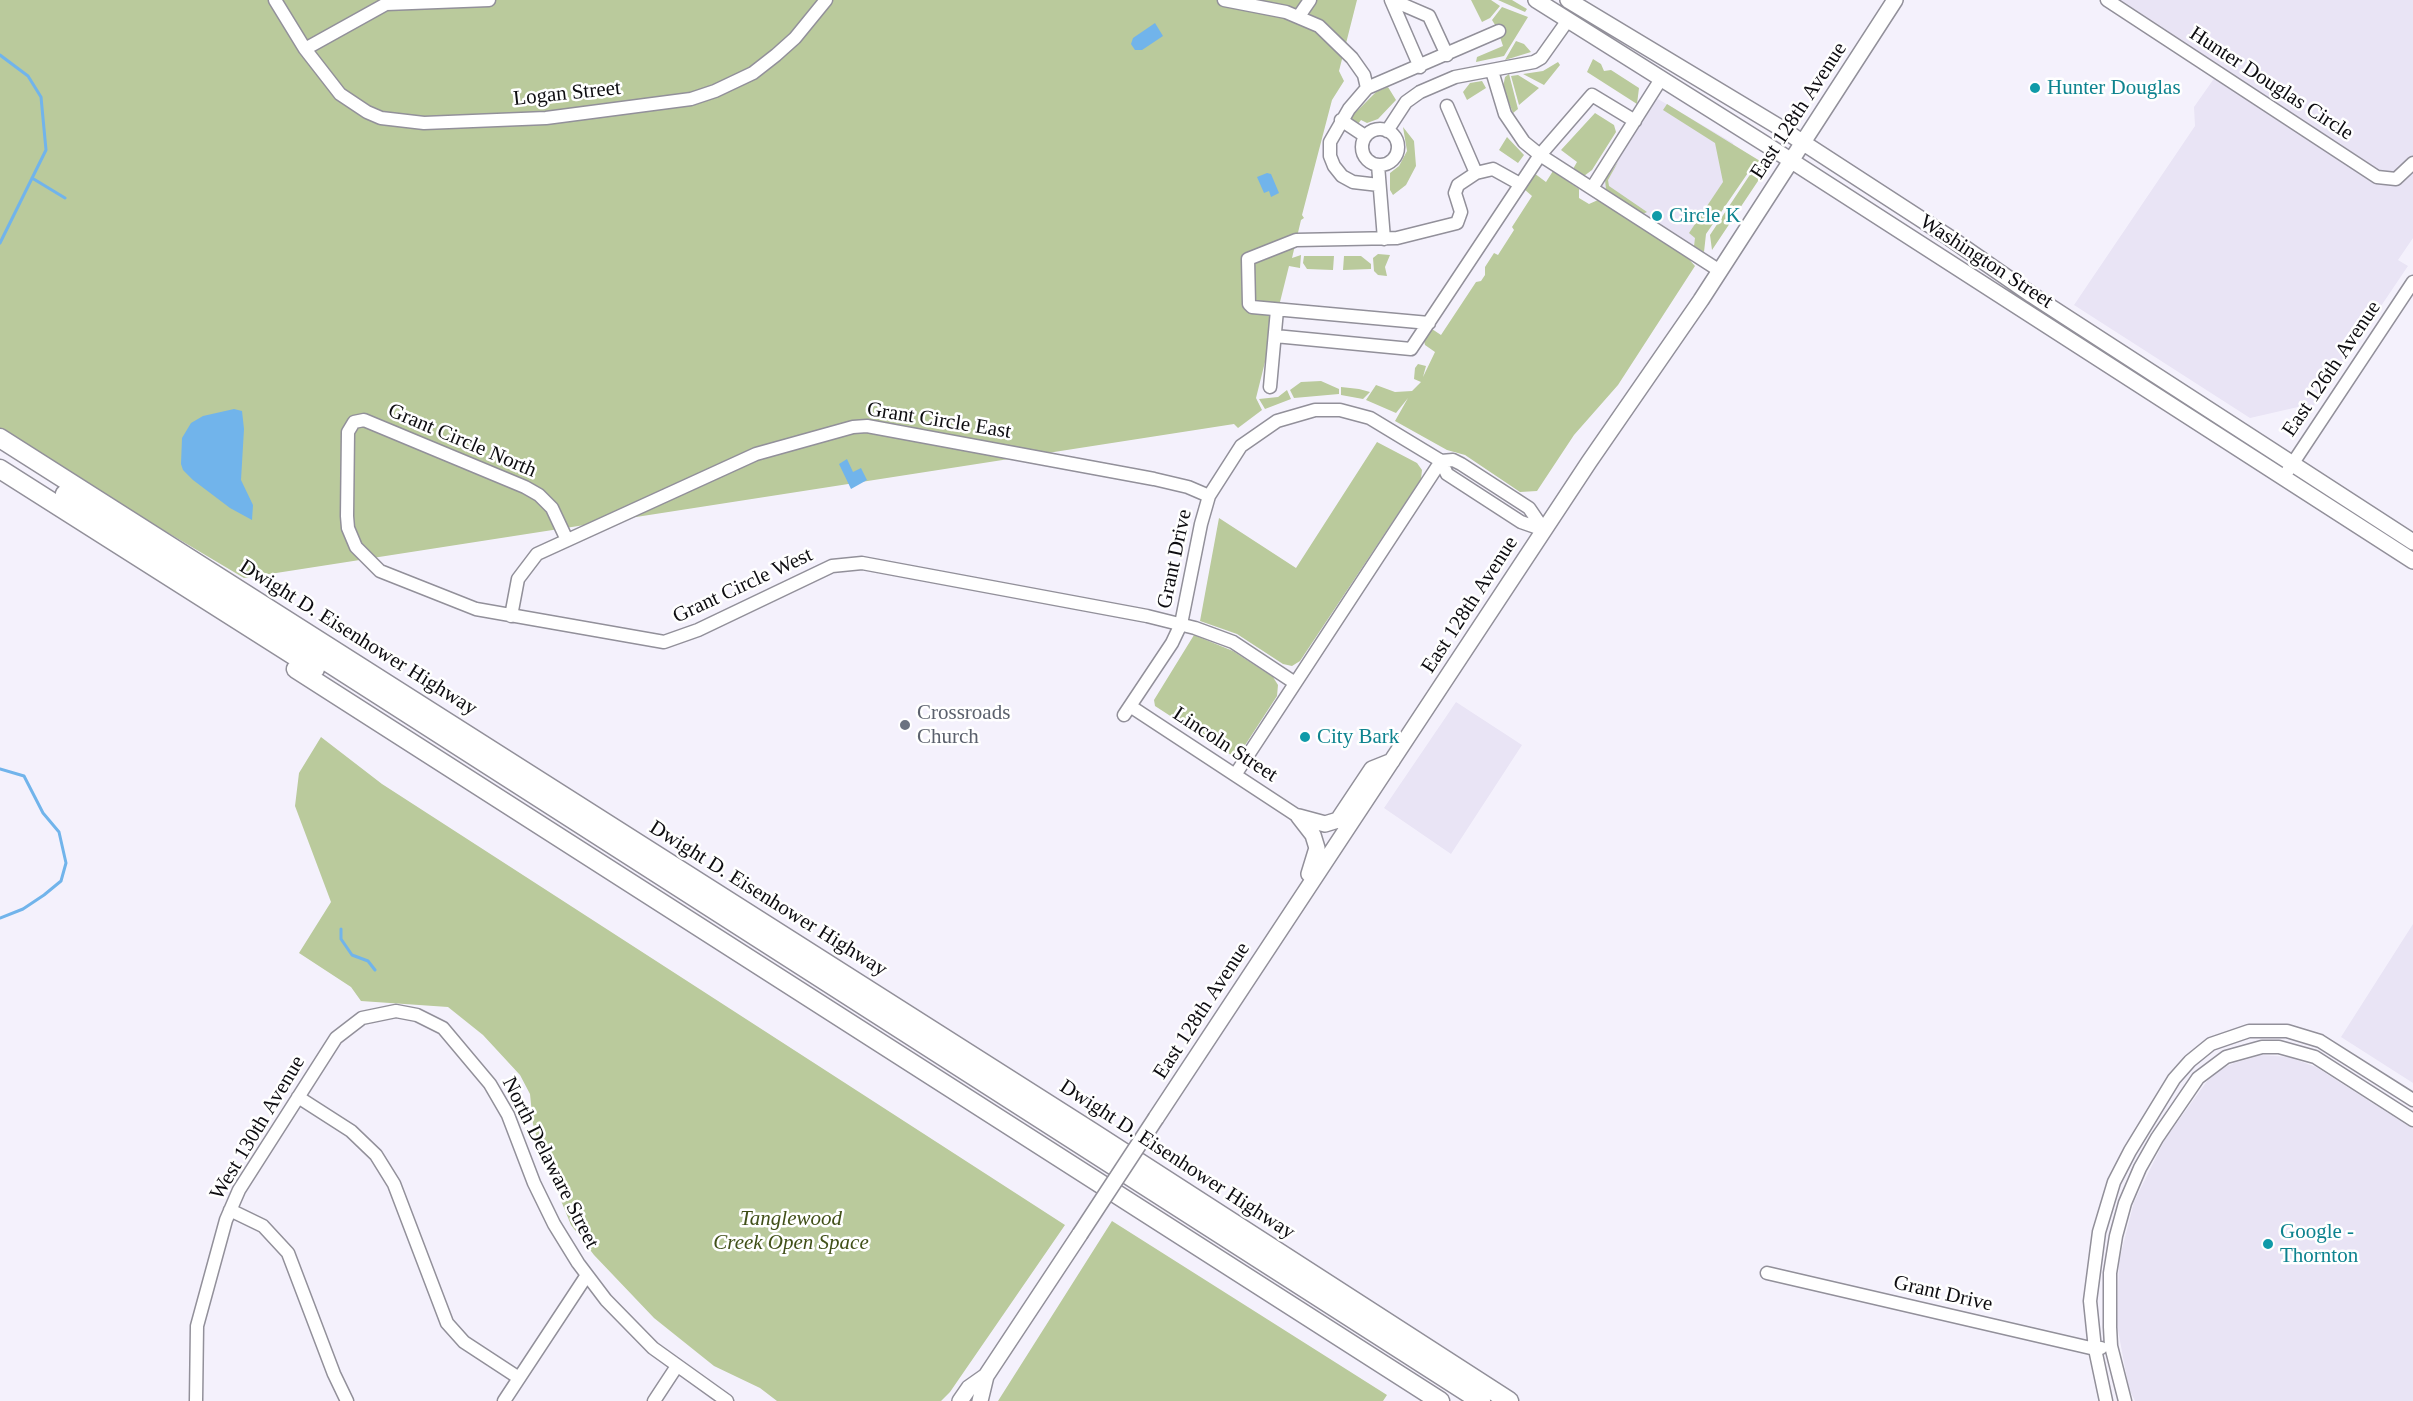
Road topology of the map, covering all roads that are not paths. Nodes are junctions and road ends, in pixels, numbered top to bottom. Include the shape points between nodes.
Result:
1 (275, 0) edge
2 (489, 0) edge
3 (826, 0) edge
4 (1224, 0) edge
5 (1310, 0) edge
6 (1391, 0) edge
7 (1536, 0) edge
8 (1895, 0) edge
9 (2107, 0) edge
10 (397, 1) edge
11 (1254, 2) edge
12 (1573, 3) edge
13 (1299, 16) junction
14 (1568, 20) junction
15 (1499, 31) dead end
16 (305, 49) junction
17 (1447, 55) junction
18 (1420, 67) junction
19 (1492, 71) junction
20 (1661, 79) junction
21 (1367, 88) junction
22 (1447, 106) dead end
23 (1341, 120) junction
24 (1635, 121) junction
25 (1387, 130) junction
26 (1365, 136) junction
27 (1803, 143) junction
28 (1540, 155) junction
29 (1791, 161) junction
30 (2413, 162) edge
31 (1378, 165) junction
32 (1476, 173) junction
33 (1520, 184) junction
34 (1378, 185) junction
35 (1592, 188) junction
36 (1384, 239) junction
37 (1720, 271) junction
38 (2413, 282) edge
39 (1276, 310) junction
40 (1429, 323) junction
41 (1275, 336) junction
42 (1270, 387) dead end
43 (354, 422) joint
44 (0, 438) edge
45 (0, 452) edge
46 (1441, 461) junction
47 (2292, 464) junction
48 (0, 469) edge
49 (2283, 478) junction
50 (0, 483) edge
51 (1209, 496) junction
52 (1544, 530) junction
53 (567, 540) junction
54 (2413, 542) edge
55 (2413, 561) edge
56 (511, 616) junction
57 (1181, 624) junction
58 (1296, 683) junction
59 (1127, 711) joint
60 (1392, 761) junction
61 (1235, 776) junction
62 (1299, 817) junction
63 (1295, 908) junction
64 (384, 1012) joint
65 (2241, 1033) junction
66 (2318, 1040) junction
67 (2243, 1050) junction
68 (2311, 1056) junction
69 (298, 1097) junction
70 (2413, 1100) edge
71 (2413, 1120) edge
72 (2111, 1191) junction
73 (2128, 1196) junction
74 (230, 1210) junction
75 (1767, 1273) dead end
76 (587, 1275) junction
77 (2110, 1346) junction
78 (2095, 1349) junction
79 (677, 1366) junction
80 (986, 1376) junction
81 (519, 1378) junction
82 (196, 1401) edge
83 (347, 1401) edge
84 (504, 1401) edge
85 (654, 1401) edge
86 (728, 1401) edge
87 (960, 1401) edge
88 (980, 1401) edge
89 (1440, 1401) edge
90 (1460, 1401) edge
91 (1481, 1401) edge
92 (1509, 1401) edge
93 (2106, 1401) edge
94 (2125, 1401) edge

1 - 16 street, Logan Street
2 - 10 street
3 - 16 street, Logan Street via 776,56 730,85 691,99 546,118 424,123 381,118 340,94
4 - 11 street
5 - 13 street
6 - 17 street via 1429,16
6 - 18 street
7 - 14 main road, Washington Street
8 - 27 main road, East 128th Avenue
9 - 30 street, Hunter Douglas Circle via 2377,177 2396,179
10 - 16 street via 371,10
11 - 13 street
12 - 14 main road
12 - 27 main road, Washington Street
13 - 21 street via 1339,43 1364,75
14 - 19 street via 1541,58
14 - 20 main road, Washington Street
15 - 17 street
17 - 18 street
18 - 21 street
19 - 25 street via 1455,77 1420,92 1406,102
19 - 28 street via 1513,129
20 - 24 street
20 - 29 main road, Washington Street
21 - 23 street
22 - 32 street
23 - 26 street
23 - 34 street via 1330,142 1334,166 1353,182
24 - 28 street via 1592,95
24 - 35 street
25 - 26 street via 1377,129
25 - 31 street via 1397,141 1397,152 1392,160
26 - 31 street via 1362,152 1368,161
27 - 29 main road, East 128th Avenue
27 - 47 main road, Washington Street
28 - 33 street
28 - 35 street
29 - 37 main road, East 128th Avenue
29 - 49 main road, Washington Street
31 - 34 street
32 - 33 street via 1493,169
32 - 36 street via 1458,185 1455,193 1461,212 1457,223
33 - 40 street
34 - 36 street
35 - 37 street
36 - 39 street via 1296,240 1248,259 1249,304
37 - 52 main road, East 128th Avenue
38 - 47 street, East 126th Avenue
39 - 40 street
39 - 41 street
40 - 41 street via 1411,349
41 - 42 street
43 - 53 street, Grant Circle North via 364,420 525,487 552,508
43 - 56 street, Grant Circle West via 346,446 347,516 351,537 365,558 380,571 476,609
44 - 92 highway, Dwight D. Eisenhower Highway
45 - 91 highway
46 - 51 street, Grant Drive via 1370,418 1340,410 1315,410 1283,418 1254,435 1241,446
46 - 52 street, Grant Drive via 1461,464 1529,508
46 - 58 street
47 - 49 street, East 126th Avenue
47 - 54 main road, Washington Street
48 - 90 highway
49 - 55 main road, Washington Street
50 - 89 highway
51 - 53 street, Grant Circle East via 1154,479 867,426 756,454
51 - 57 street, Grant Drive
52 - 60 main road, East 128th Avenue
53 - 56 street, Grant Circle East via 537,554 526,566 518,579
56 - 57 street, Grant Circle West via 664,642 848,562
57 - 58 street, Grant Circle West via 1227,639
57 - 59 street, Grant Drive
58 - 61 street
59 - 61 street, Lincoln Street
60 - 62 main road via 1372,769 1338,820 1325,824
60 - 63 main road, East 128th Avenue
61 - 62 street, Lincoln Street
62 - 63 main road via 1313,835 1317,848
63 - 80 main road, East 128th Avenue, bridge
64 - 69 street, West 130th Avenue via 362,1018 342,1032
64 - 76 street, North Delaware Street via 409,1012 437,1024 490,1084 508,1115 548,1213
65 - 66 street via 2277,1029
65 - 67 street
65 - 72 street via 2211,1044 2182,1069 2142,1128
66 - 68 street
66 - 70 street
67 - 68 street via 2279,1047
67 - 73 street via 2211,1066 2192,1085 2157,1138
68 - 71 street
69 - 74 street, West 130th Avenue
69 - 81 street via 351,1131 376,1155 394,1184 447,1323 464,1342
72 - 73 street
72 - 78 street via 2093,1268 2090,1301
73 - 77 street via 2110,1273
74 - 82 street, West 130th Avenue via 195,1333
74 - 83 street via 263,1226 288,1253
75 - 78 street, Grant Drive
76 - 79 street, North Delaware Street via 626,1321
76 - 81 street
77 - 78 street, Grant Drive
77 - 94 street
78 - 93 street
79 - 85 street
79 - 86 street, North Delaware Street
80 - 87 main road via 969,1388
80 - 88 main road
81 - 84 street

